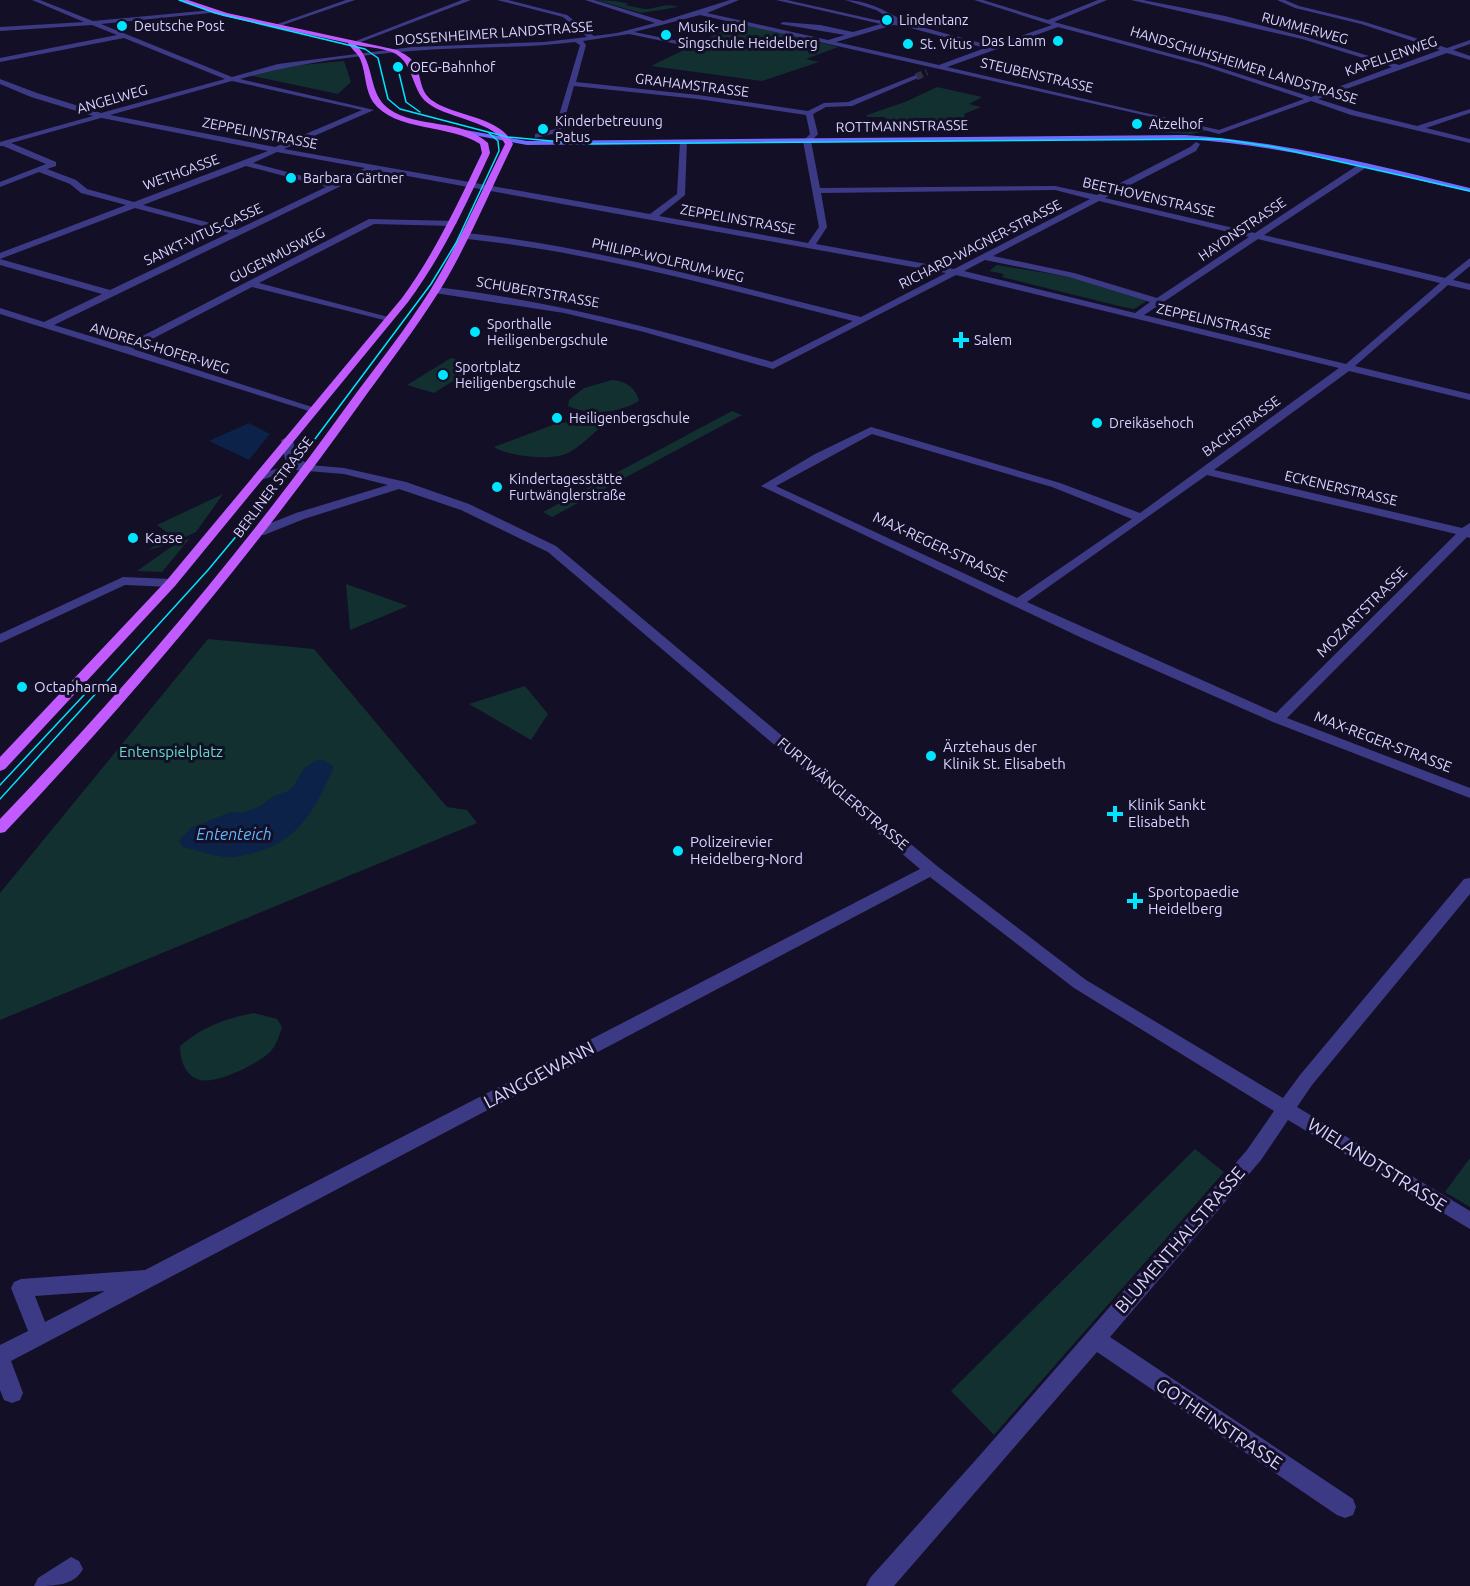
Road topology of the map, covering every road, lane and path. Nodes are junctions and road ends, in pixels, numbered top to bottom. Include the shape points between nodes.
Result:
1 (35, 0) edge
2 (182, 0) edge
3 (352, 0) edge
4 (468, 0) edge
5 (500, 0) edge
6 (588, 0) edge
7 (712, 0) edge
8 (736, 0) edge
9 (779, 0) edge
10 (848, 0) edge
11 (977, 0) edge
12 (1104, 0) edge
13 (1134, 0) edge
14 (1280, 0) edge
15 (727, 4) junction
16 (210, 11) junction
17 (700, 14) junction
18 (1048, 22) junction
19 (94, 23) junction
20 (665, 24) junction
21 (749, 24) junction
22 (894, 24) junction
23 (1058, 25) junction
24 (275, 26) junction
25 (0, 29) edge
26 (626, 33) junction
27 (851, 34) junction
28 (123, 36) junction
29 (593, 38) junction
30 (576, 40) junction
31 (827, 42) junction
32 (1470, 42) edge
33 (351, 44) junction
34 (696, 46) dead end
35 (992, 48) junction
36 (395, 51) junction
37 (1448, 51) junction
38 (362, 56) junction
39 (1470, 58) edge
40 (0, 60) edge
41 (939, 67) junction
42 (1398, 67) junction
43 (927, 72) tunnel mouth
44 (916, 77) tunnel mouth
45 (232, 79) junction
46 (0, 81) edge
47 (572, 84) junction
48 (1309, 100) junction
49 (369, 110) junction
50 (388, 111) junction
51 (1470, 111) edge
52 (809, 113) junction
53 (102, 116) junction
54 (1419, 128) junction
55 (498, 129) junction
56 (458, 130) junction
57 (1220, 135) junction
58 (538, 136) junction
59 (807, 141) junction
60 (1470, 141) edge
61 (559, 142) junction
62 (684, 142) junction
63 (2, 144) edge
64 (1196, 144) dead end
65 (508, 145) junction
66 (277, 150) junction
67 (245, 163) junction
68 (1364, 165) junction
69 (374, 167) junction
70 (41, 170) junction
71 (0, 185) edge
72 (471, 185) junction
73 (333, 186) junction
74 (489, 188) junction
75 (1470, 190) edge
76 (815, 191) junction
77 (1098, 198) junction
78 (130, 205) junction
79 (652, 217) junction
80 (453, 223) junction
81 (237, 232) junction
82 (467, 236) junction
83 (1255, 236) junction
84 (810, 246) junction
85 (0, 256) edge
86 (984, 258) junction
87 (1470, 261) edge
88 (0, 262) edge
89 (956, 272) junction
90 (1447, 281) junction
91 (250, 284) junction
92 (1470, 287) edge
93 (435, 290) junction
94 (110, 293) junction
95 (1156, 302) junction
96 (0, 311) edge
97 (1136, 316) junction
98 (389, 320) junction
99 (862, 320) junction
100 (43, 326) junction
101 (124, 350) junction
102 (773, 366) joint
103 (1349, 366) junction
104 (1470, 397) edge
105 (313, 409) junction
106 (287, 440) junction
107 (309, 468) junction
108 (1205, 471) junction
109 (256, 478) junction
110 (402, 484) junction
111 (1141, 518) junction
112 (1468, 531) edge
113 (260, 532) junction
114 (171, 584) junction
115 (1019, 602) junction
116 (0, 639) edge
117 (1278, 719) junction
118 (0, 766) edge
119 (1470, 793) edge
120 (0, 828) edge
121 (931, 870) junction
122 (1470, 883) edge
123 (1285, 1108) junction
124 (1470, 1221) edge
125 (146, 1279) junction
126 (40, 1335) junction
127 (1095, 1339) junction
128 (0, 1358) edge
129 (12, 1393) dead end
130 (1345, 1507) dead end
131 (71, 1569) dead end
132 (46, 1586) edge
133 (878, 1586) edge

1 - 19 street
2 - 16 main road
3 - 24 street
4 - 33 street
5 - 29 street via 565,16
6 - 20 street
7 - 15 street
8 - 15 street, DOSSENHEIMER LANDSTRASSE
9 - 22 street
10 - 22 street via 900,21
11 - 18 street, HANDSCHUHSHEIMER LANDSTRASSE
12 - 18 street
13 - 42 street, RUMMERWEG via 1304,38
14 - 37 street
15 - 17 street, DOSSENHEIMER LANDSTRASSE
16 - 19 street
16 - 24 main road
17 - 20 street, DOSSENHEIMER LANDSTRASSE
17 - 21 street, STEUBENSTRASSE
18 - 23 street, HANDSCHUHSHEIMER LANDSTRASSE
19 - 25 street
19 - 28 street
20 - 26 street, DOSSENHEIMER LANDSTRASSE
21 - 27 street via 813,26
21 - 31 street, STEUBENSTRASSE
22 - 27 street
22 - 35 street
23 - 35 street
23 - 48 street, HANDSCHUHSHEIMER LANDSTRASSE via 1207,65
24 - 33 main road
26 - 29 street, DOSSENHEIMER LANDSTRASSE
26 - 34 street, DOSSENHEIMER LANDSTRASSE
27 - 31 street
28 - 40 street
28 - 45 street
29 - 30 street, DOSSENHEIMER LANDSTRASSE
30 - 36 street, DOSSENHEIMER LANDSTRASSE
30 - 47 street via 583,45
31 - 41 street, STEUBENSTRASSE
32 - 37 street, KAPELLENWEG
33 - 36 main road
33 - 38 main road
35 - 41 street
36 - 38 street, DOSSENHEIMER LANDSTRASSE
36 - 55 main road via 408,60 425,99
37 - 39 street
37 - 42 street, KAPELLENWEG
38 - 45 street, DOSSENHEIMER LANDSTRASSE via 278,66
38 - 50 main road via 372,94
41 - 43 street
41 - 57 street, STEUBENSTRASSE
42 - 48 street, KAPELLENWEG
44 - 52 street via 849,104 824,105
45 - 49 street
45 - 53 street, ANGELWEG
46 - 53 street, ZEPPELINSTRASSE
47 - 52 street, GRAHAMSTRASSE
47 - 58 street via 558,130
48 - 54 street, HANDSCHUHSHEIMER LANDSTRASSE
48 - 57 street, KAPELLENWEG
49 - 50 street
49 - 66 street, WETHGASSE
50 - 56 main road
51 - 54 street
52 - 59 street via 814,134
53 - 63 street, ANGELWEG
53 - 66 street, ZEPPELINSTRASSE
54 - 60 street, HANDSCHUHSHEIMER LANDSTRASSE
55 - 58 main road, ROTTMANNSTRASSE
55 - 65 main road
56 - 65 main road
56 - 72 main road, BERLINER STRASSE via 486,147
57 - 59 main road, ROTTMANNSTRASSE
57 - 68 main road, ROTTMANNSTRASSE
58 - 61 main road, ROTTMANNSTRASSE
59 - 62 main road, ROTTMANNSTRASSE
59 - 76 street
61 - 62 main road, ROTTMANNSTRASSE
61 - 65 main road, ROTTMANNSTRASSE
62 - 79 street via 681,195
63 - 70 street via 53,164
64 - 77 street, RICHARD-WAGNER-STRASSE via 1193,150
65 - 74 main road, BERLINER STRASSE
66 - 67 street, WETHGASSE
66 - 69 street, ZEPPELINSTRASSE
67 - 73 street
67 - 78 street, WETHGASSE
68 - 75 main road
68 - 83 street, HAYDNSTRASSE
69 - 72 street, ZEPPELINSTRASSE
69 - 73 street, SANKT-VITUS-GASSE
70 - 71 street
70 - 78 street via 83,190
72 - 74 street, ZEPPELINSTRASSE
72 - 80 main road, BERLINER STRASSE
73 - 81 street, SANKT-VITUS-GASSE
74 - 79 street, ZEPPELINSTRASSE
74 - 82 main road, BERLINER STRASSE
76 - 77 street, BEETHOVENSTRASSE via 1054,188
76 - 84 street via 823,227
77 - 83 street, BEETHOVENSTRASSE
77 - 86 street, RICHARD-WAGNER-STRASSE
78 - 81 street
78 - 85 street, WETHGASSE
79 - 84 street, ZEPPELINSTRASSE
80 - 91 street, GUGENMUSWEG via 372,221
80 - 98 main road, BERLINER STRASSE via 421,278
81 - 94 street, SANKT-VITUS-GASSE
82 - 93 main road, BERLINER STRASSE
82 - 99 street, PHILIPP-WOLFRUM-WEG via 542,246
83 - 90 street, BEETHOVENSTRASSE
83 - 95 street, HAYDNSTRASSE
84 - 89 street, ZEPPELINSTRASSE
86 - 89 street, RICHARD-WAGNER-STRASSE
86 - 95 street, ZEPPELINSTRASSE via 1071,275
87 - 90 street, BACHSTRASSE
88 - 94 street
89 - 97 street, ZEPPELINSTRASSE
89 - 99 street, RICHARD-WAGNER-STRASSE
90 - 92 street, BEETHOVENSTRASSE
90 - 103 street, BACHSTRASSE
91 - 98 street
91 - 101 street, GUGENMUSWEG
93 - 102 street, SCHUBERTSTRASSE via 533,302 607,318
93 - 107 main road, BERLINER STRASSE
94 - 100 street, SANKT-VITUS-GASSE
95 - 97 street, HAYDNSTRASSE
96 - 100 street, ANDREAS-HOFER-WEG
97 - 103 street, ZEPPELINSTRASSE
98 - 105 main road, BERLINER STRASSE
99 - 102 street, RICHARD-WAGNER-STRASSE
100 - 101 street, ANDREAS-HOFER-WEG
101 - 105 street, ANDREAS-HOFER-WEG
103 - 104 street, ZEPPELINSTRASSE
103 - 108 street, BACHSTRASSE
105 - 106 main road, BERLINER STRASSE
106 - 107 street via 291,459
106 - 109 main road, BERLINER STRASSE
107 - 109 street, FURTWÄNGLERSTRASSE via 284,468
107 - 110 street, FURTWÄNGLERSTRASSE
107 - 113 main road, BERLINER STRASSE
108 - 111 street, BACHSTRASSE
108 - 112 street, ECKENERSTRASSE
109 - 114 main road, BERLINER STRASSE
110 - 113 street
110 - 121 street, FURTWÄNGLERSTRASSE via 465,507 552,549
111 - 115 street, BACHSTRASSE
111 - 115 street, MAX-REGER-STRASSE via 1056,485 871,430 767,486
112 - 117 street, MOZARTSTRASSE
113 - 120 main road, BERLINER STRASSE via 92,733
114 - 116 street via 123,581
114 - 118 main road, BERLINER STRASSE
115 - 117 street, MAX-REGER-STRASSE
117 - 119 street, MAX-REGER-STRASSE
121 - 123 street, FURTWÄNGLERSTRASSE via 1080,984
121 - 125 street, LANGGEWANN
122 - 123 street, BLUMENTHALSTRASSE
123 - 124 street, WIELANDTSTRASSE
123 - 127 street, BLUMENTHALSTRASSE via 1254,1155
125 - 126 street, LANGGEWANN
125 - 126 street, LANGGEWANN via 21,1288
126 - 128 street, LANGGEWANN
127 - 130 street, GOTHEINSTRASSE
127 - 133 street, BLUMENTHALSTRASSE
128 - 129 street, LANGGEWANN
131 - 132 street

